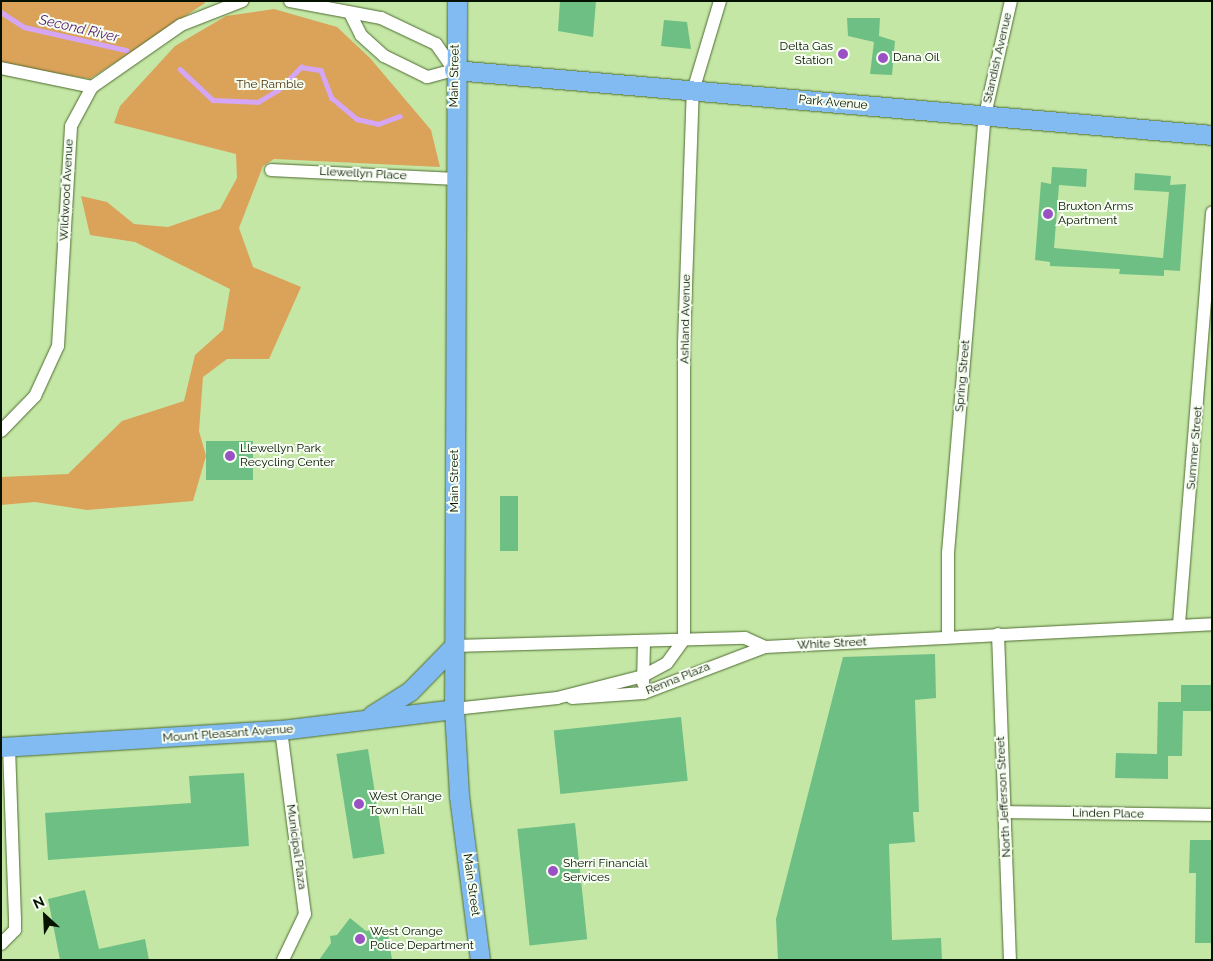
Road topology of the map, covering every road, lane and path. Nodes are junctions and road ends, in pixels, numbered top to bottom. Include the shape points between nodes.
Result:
1 (242, 1) edge
2 (290, 1) edge
3 (457, 1) edge
4 (720, 1) edge
5 (1011, 1) edge
6 (219, 4) edge
7 (351, 15) junction
8 (1, 68) edge
9 (454, 70) junction
10 (92, 87) junction
11 (694, 91) junction
12 (985, 115) junction
13 (1212, 135) edge
14 (271, 170) dead end
15 (456, 179) junction
16 (1212, 212) edge
17 (1209, 327) edge
18 (1, 431) edge
19 (1179, 624) junction
20 (1212, 624) edge
21 (998, 634) junction
22 (948, 637) junction
23 (684, 640) junction
24 (644, 642) junction
25 (454, 646) junction
26 (765, 647) junction
27 (643, 676) junction
28 (644, 694) junction
29 (557, 698) junction
30 (454, 709) junction
31 (366, 719) junction
32 (281, 730) junction
33 (5, 747) edge
34 (1005, 812) junction
35 (1212, 815) edge
36 (1, 944) edge
37 (283, 960) edge
38 (480, 960) edge
39 (1010, 960) edge

1 - 6 street
2 - 7 street
3 - 9 main road, Main Street
4 - 11 street, Ashland Avenue
5 - 12 street, Standish Avenue
6 - 10 street, Wildwood Avenue via 181,25
7 - 9 street via 380,18 436,44
7 - 9 street, Park Avenue via 361,35 384,56 427,77
8 - 10 street
9 - 11 main road, Park Avenue
9 - 15 main road, Main Street
10 - 18 street, Wildwood Avenue via 71,126 58,346 35,396
11 - 12 main road, Park Avenue
11 - 23 street, Ashland Avenue via 684,343
12 - 13 main road, Park Avenue
12 - 22 street, Spring Street via 948,553
14 - 15 street, Llewellyn Place
15 - 25 main road, Main Street
16 - 17 street, Summer Street
17 - 19 street, Summer Street
19 - 20 street, White Street
19 - 21 street, White Street
21 - 22 street, White Street
21 - 34 street, North Jefferson Street
22 - 26 street, White Street
23 - 24 street, White Street
23 - 26 street, White Street via 745,638
23 - 27 street, Renna Plaza via 667,663
24 - 25 street, White Street
24 - 27 street
25 - 30 main road, Main Street
25 - 31 main road via 410,691
26 - 28 street, Renna Plaza
27 - 28 street
27 - 29 street, Renna Plaza
28 - 29 street, Renna Plaza via 607,699
29 - 30 street, Renna Plaza
30 - 31 main road, Mount Pleasant Avenue
30 - 38 main road, Main Street via 459,796
31 - 32 main road, Mount Pleasant Avenue
32 - 33 main road, Mount Pleasant Avenue
32 - 37 street, Municipal Plaza via 305,914
33 - 36 street via 16,919 15,930
34 - 35 street, Linden Place
34 - 39 street, North Jefferson Street

